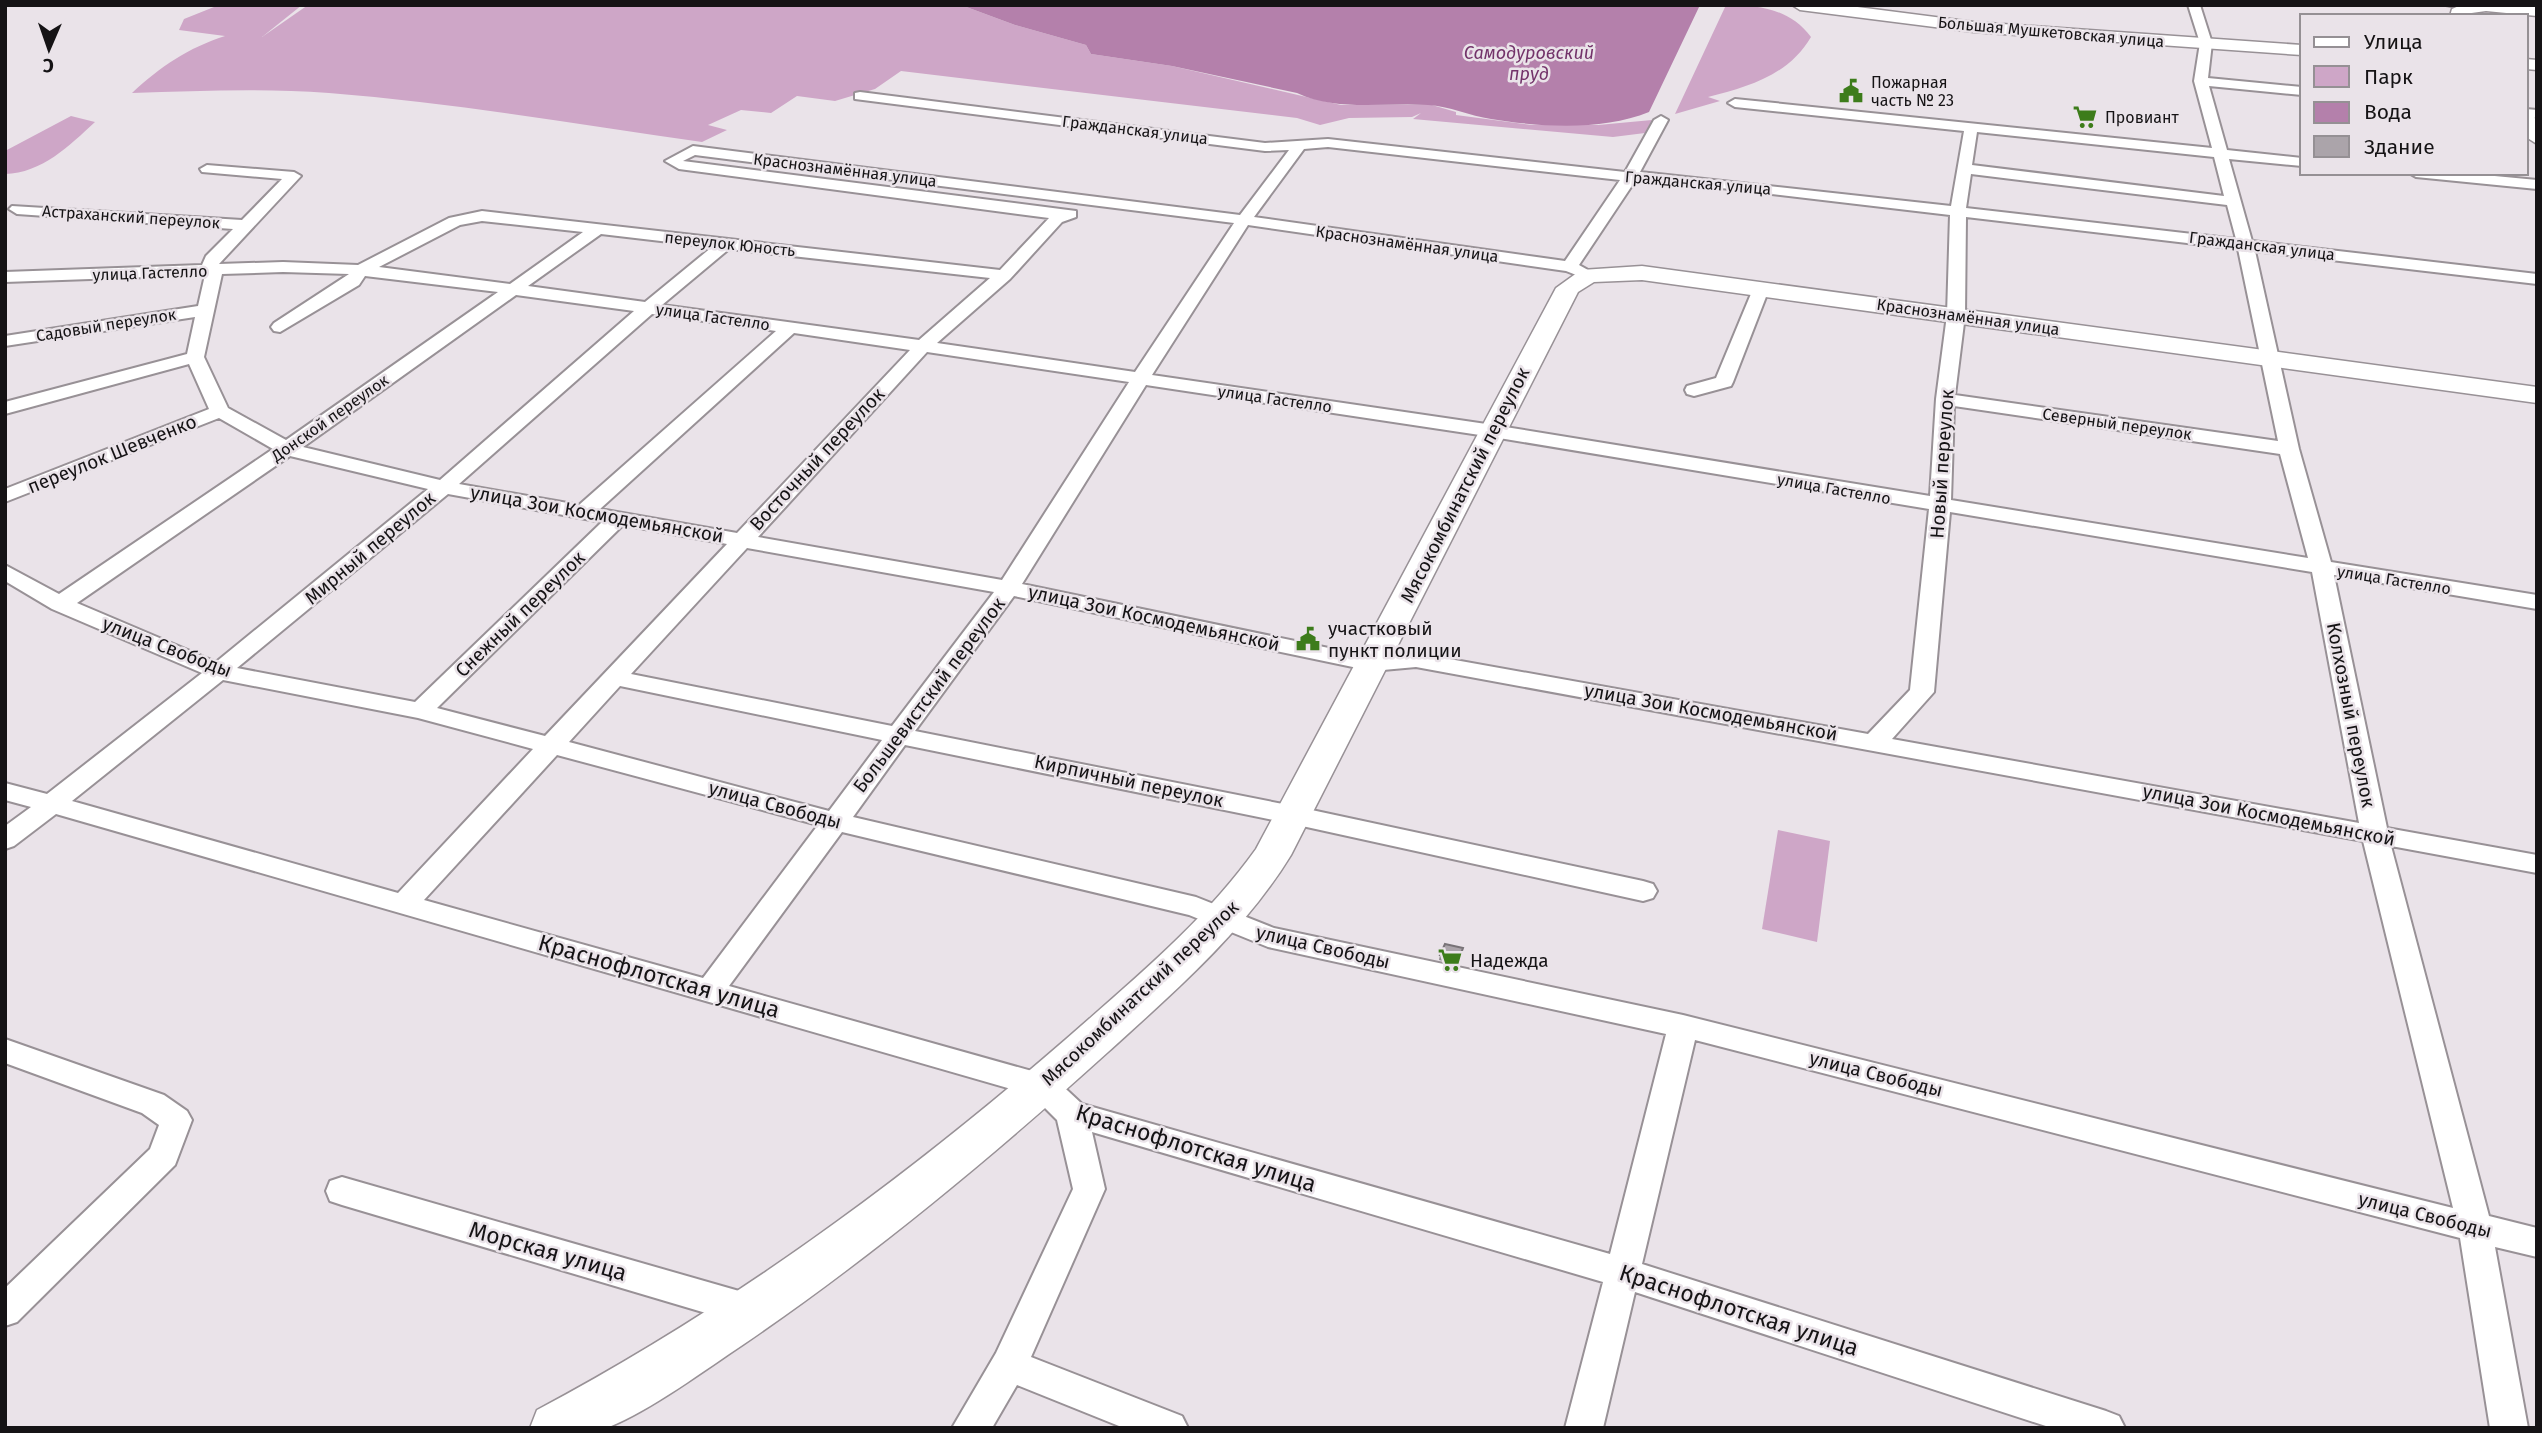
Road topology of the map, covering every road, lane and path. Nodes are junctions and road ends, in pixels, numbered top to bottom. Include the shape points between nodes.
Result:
1 (1800, 5) edge
2 (2194, 5) edge
3 (2452, 5) edge
4 (2477, 6) edge
5 (2537, 10) edge
6 (2458, 14) edge
7 (2206, 44) junction
8 (2300, 50) edge
9 (2201, 81) junction
10 (2300, 91) edge
11 (860, 96) dead end
12 (1735, 103) dead end
13 (1661, 120) dead end
14 (1971, 128) junction
15 (1298, 147) junction
16 (2218, 153) junction
17 (2300, 162) edge
18 (207, 169) dead end
19 (1965, 169) junction
20 (2436, 175) edge
21 (1630, 177) junction
22 (2537, 185) edge
23 (2232, 201) junction
24 (1113, 204) junction
25 (17, 209) dead end
26 (1958, 210) junction
27 (1065, 215) junction
28 (1244, 220) junction
29 (245, 225) junction
30 (597, 229) junction
31 (725, 244) junction
32 (2245, 244) junction
33 (361, 270) junction
34 (214, 271) junction
35 (1579, 271) junction
36 (1004, 275) junction
37 (5, 277) edge
38 (2537, 279) edge
39 (512, 289) junction
40 (1761, 289) junction
41 (646, 307) junction
42 (207, 310) junction
43 (1956, 315) junction
44 (280, 327) dead end
45 (790, 328) junction
46 (5, 341) edge
47 (923, 346) junction
48 (195, 358) junction
49 (2271, 360) junction
50 (1140, 379) junction
51 (1695, 390) dead end
52 (2537, 395) edge
53 (1945, 399) junction
54 (5, 408) edge
55 (220, 411) junction
56 (1493, 431) junction
57 (287, 449) junction
58 (2289, 449) junction
59 (443, 487) junction
60 (5, 496) edge
61 (1940, 507) junction
62 (586, 510) junction
63 (619, 517) junction
64 (741, 539) junction
65 (2322, 569) junction
66 (5, 572) edge
67 (1008, 588) junction
68 (2537, 602) edge
69 (60, 604) junction
70 (1372, 664) junction
71 (220, 672) junction
72 (614, 678) junction
73 (420, 711) junction
74 (899, 734) junction
75 (1875, 741) junction
76 (554, 744) junction
77 (5, 791) edge
78 (52, 804) junction
79 (1293, 815) junction
80 (834, 821) junction
81 (2375, 836) junction
82 (5, 840) edge
83 (2537, 864) edge
84 (1643, 891) dead end
85 (403, 905) junction
86 (1224, 920) junction
87 (710, 990) junction
88 (1683, 1026) junction
89 (5, 1051) edge
90 (1042, 1086) junction
91 (1072, 1114) junction
92 (342, 1191) dead end
93 (2475, 1228) junction
94 (2537, 1243) edge
95 (1623, 1273) junction
96 (5, 1311) edge
97 (754, 1311) junction
98 (1009, 1365) junction
99 (556, 1428) edge
100 (971, 1428) edge
101 (1169, 1428) edge
102 (1584, 1428) edge
103 (2106, 1428) edge
104 (2510, 1428) edge

1 - 7 main road, Большая Мушкетовская улица via 1974,27
2 - 7 street, Колхозный переулок
3 - 4 street
4 - 5 main road
4 - 6 main road
7 - 8 main road, Большая Мушкетовская улица
7 - 9 street, Колхозный переулок
9 - 10 street
9 - 16 street, Колхозный переулок
11 - 15 street, Гражданская улица
12 - 14 street
13 - 21 street, Мясокомбинатский переулок
14 - 16 street
14 - 19 street, Новый переулок
15 - 21 street, Гражданская улица via 1328,143
15 - 28 street, Большевистский переулок
16 - 17 street
16 - 23 street, Колхозный переулок
18 - 29 street via 294,176
19 - 23 street
19 - 26 street, Новый переулок
20 - 22 street
21 - 26 street, Гражданская улица
21 - 35 street, Мясокомбинатский переулок
23 - 32 street, Колхозный переулок
24 - 27 street, Восточный переулок
24 - 27 street, Краснознамённая улица via 693,150 672,161
24 - 28 street, Краснознамённая улица
25 - 29 street, Астраханский переулок
26 - 32 street, Гражданская улица
26 - 43 street, Новый переулок
27 - 36 street, Восточный переулок via 1055,219
28 - 35 street, Краснознамённая улица
28 - 50 street, Большевистский переулок
29 - 34 street via 212,259
30 - 31 street, переулок Юность
30 - 33 street, переулок Юность via 482,216 455,221
30 - 39 street, Донской переулок
31 - 36 street, переулок Юность
31 - 41 street, Мирный переулок
32 - 38 street, Гражданская улица
32 - 49 street, Колхозный переулок
33 - 34 street, улица Гастелло via 283,267
33 - 39 street, улица Гастелло
33 - 44 street via 353,281
34 - 37 street, улица Гастелло
34 - 42 street
35 - 40 main road, Краснознамённая улица via 1642,273
35 - 56 main road, Мясокомбинатский переулок
36 - 47 street, Восточный переулок
39 - 41 street, улица Гастелло
39 - 57 street, Донской переулок
40 - 43 main road, Краснознамённая улица
40 - 51 street via 1724,382
41 - 45 street, улица Гастелло
41 - 59 street, Мирный переулок
42 - 46 street, Садовый переулок
42 - 48 street
43 - 49 main road, Краснознамённая улица
43 - 53 street, Новый переулок
45 - 47 street, улица Гастелло
45 - 62 street
47 - 50 street, улица Гастелло
47 - 64 street, Восточный переулок
48 - 54 street
48 - 55 street
49 - 52 main road, Краснознамённая улица
49 - 58 street, Колхозный переулок
50 - 56 street, улица Гастелло
50 - 67 street, Большевистский переулок
53 - 58 street, Северный переулок
53 - 61 street, Новый переулок
55 - 57 street, улица Зои Космодемьянской
55 - 60 street, переулок Шевченко
56 - 61 street, улица Гастелло
56 - 70 main road, Мясокомбинатский переулок
57 - 59 street, улица Зои Космодемьянской
57 - 69 street, Донской переулок
58 - 65 street, Колхозный переулок
59 - 62 street, улица Зои Космодемьянской
59 - 71 street, Мирный переулок
61 - 65 street, улица Гастелло
61 - 75 street, Новый переулок via 1922,692
62 - 63 street, улица Зои Космодемьянской
63 - 64 street, улица Зои Космодемьянской
63 - 73 street, Снежный переулок
64 - 67 street, улица Зои Космодемьянской
64 - 72 street, Восточный переулок
65 - 68 street, улица Гастелло
65 - 81 street, Колхозный переулок
66 - 69 street, улица Свободы
67 - 70 street, улица Зои Космодемьянской
67 - 74 street, Большевистский переулок
69 - 71 street, улица Свободы
70 - 75 street, улица Зои Космодемьянской via 1416,660
70 - 79 main road, Мясокомбинатский переулок
71 - 73 street, улица Свободы
71 - 78 street, Мирный переулок
72 - 74 street, Кирпичный переулок
72 - 76 street, Восточный переулок
73 - 76 street, улица Свободы
74 - 79 street, Кирпичный переулок
74 - 80 street, Большевистский переулок
75 - 81 street, улица Зои Космодемьянской
76 - 80 street, улица Свободы
76 - 85 street, Восточный переулок
77 - 78 street, Краснофлотская улица
78 - 82 street, Мирный переулок
78 - 85 street, Краснофлотская улица
79 - 84 street, Кирпичный переулок
79 - 86 main road, Мясокомбинатский переулок via 1251,886
80 - 86 street, улица Свободы via 1196,906
80 - 87 street, Большевистский переулок
81 - 83 street, улица Зои Космодемьянской
81 - 93 street, Колхозный переулок
85 - 87 street, Краснофлотская улица
86 - 88 street, улица Свободы via 1268,937
86 - 90 main road, Мясокомбинатский переулок
87 - 90 street, Краснофлотская улица
88 - 93 street, улица Свободы
88 - 95 street
89 - 96 street via 153,1104 176,1119 164,1156
90 - 91 street, Краснофлотская улица
90 - 97 main road, Мясокомбинатский переулок
91 - 95 street, Краснофлотская улица
91 - 98 street via 1089,1189
92 - 97 street, Морская улица
93 - 94 street, улица Свободы
93 - 104 street, Колхозный переулок
95 - 102 street
95 - 103 street, Краснофлотская улица
97 - 99 main road, Мясокомбинатский переулок
98 - 100 street
98 - 101 street

